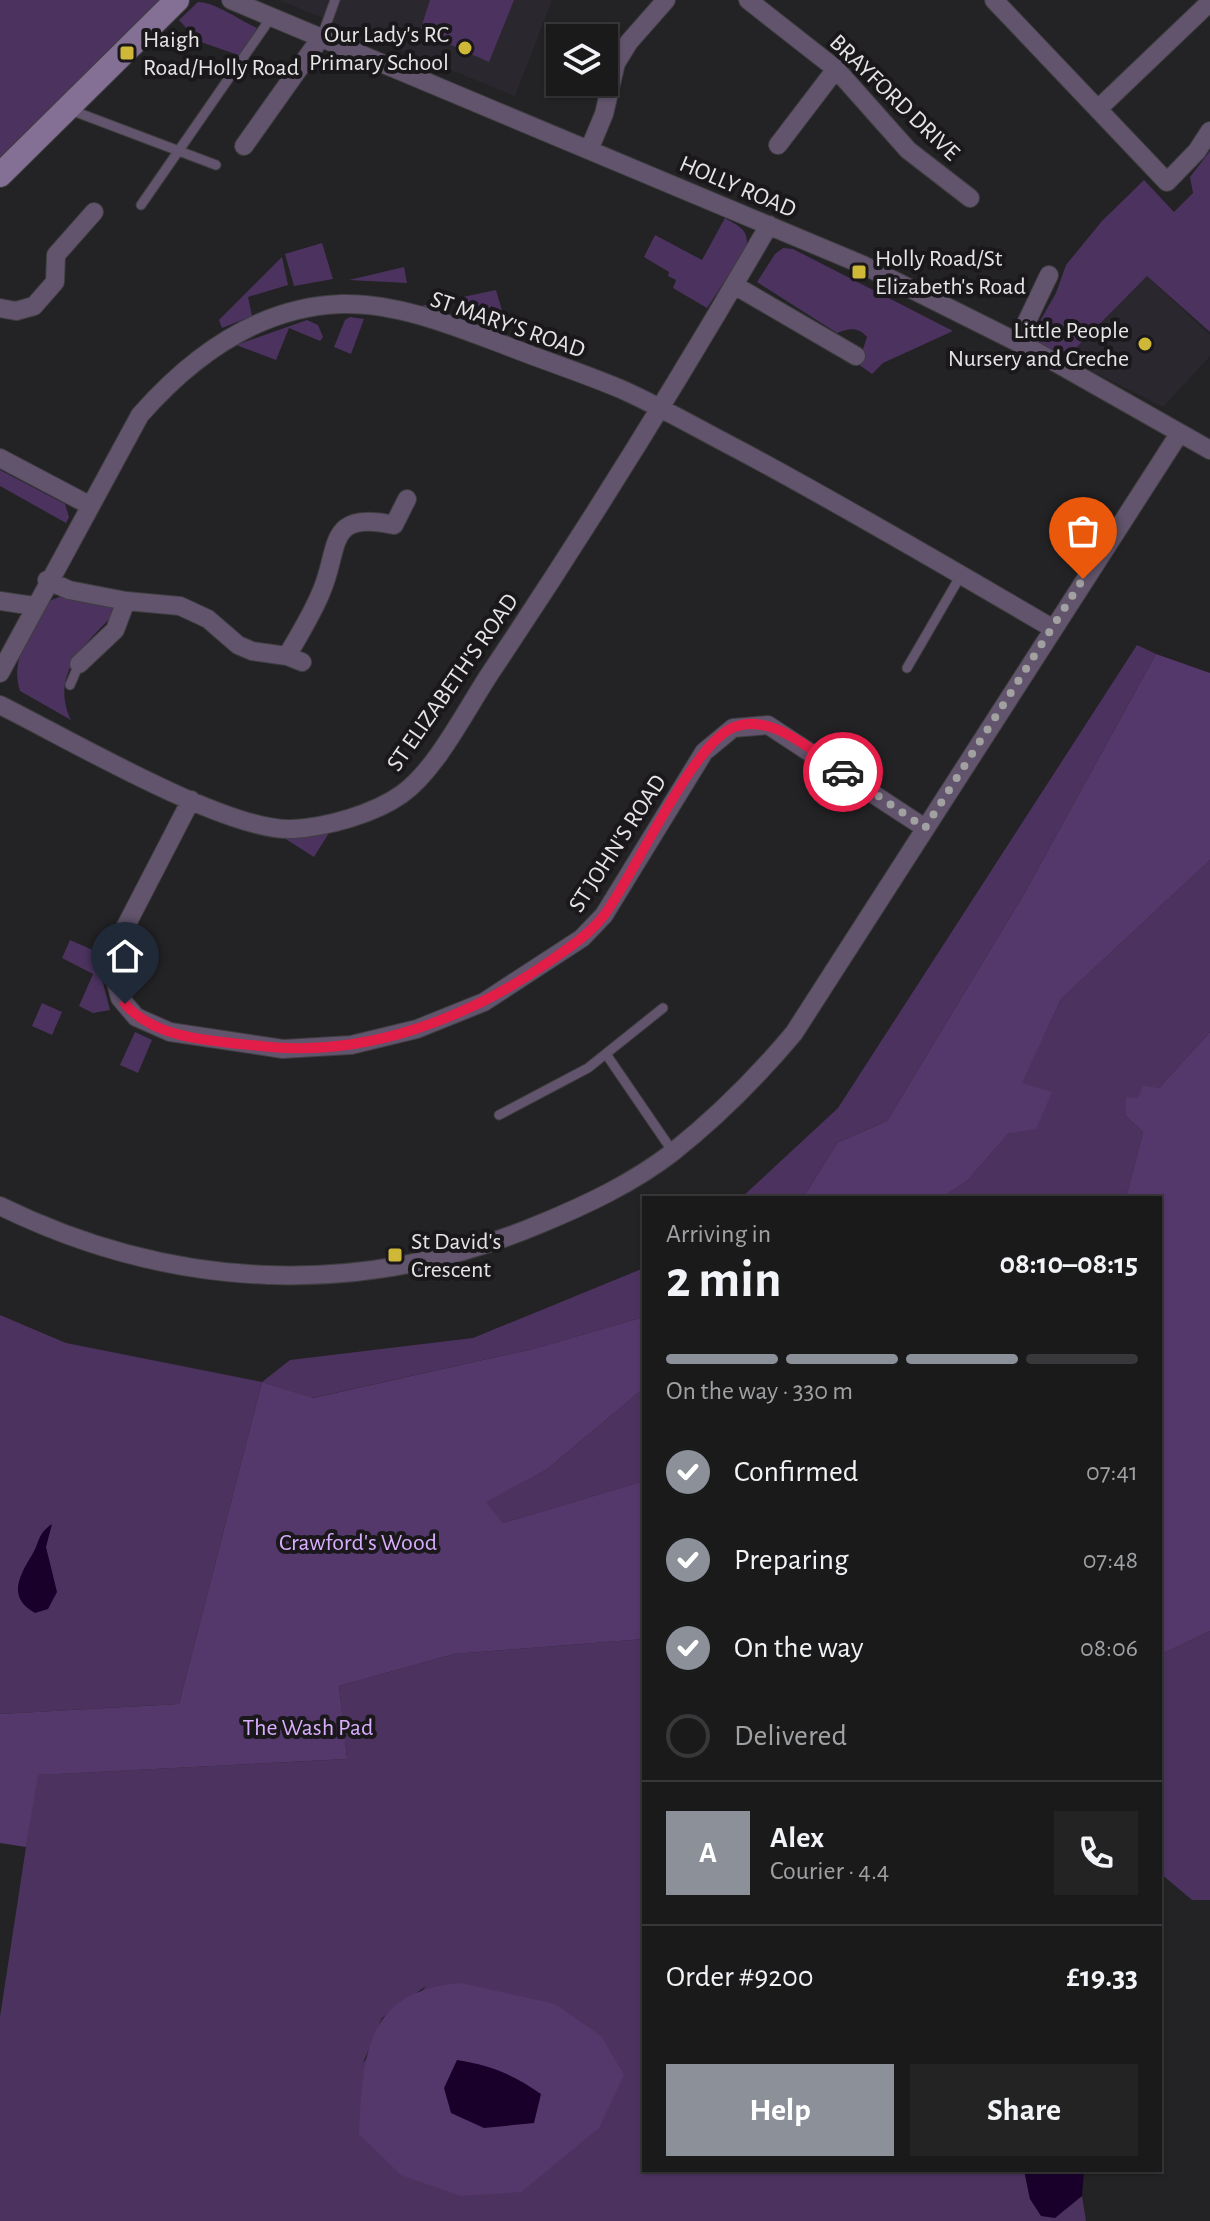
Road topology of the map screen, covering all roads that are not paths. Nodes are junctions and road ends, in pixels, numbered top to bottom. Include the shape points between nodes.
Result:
1 (177, 0) edge
2 (231, 0) edge
3 (335, 0) edge
4 (666, 0) edge
5 (748, 0) edge
6 (994, 0) edge
7 (1210, 2) edge
8 (270, 19) junction
9 (322, 36) junction
10 (836, 69) junction
11 (65, 108) junction
12 (1098, 109) junction
13 (1210, 131) edge
14 (778, 145) dead end
15 (244, 146) dead end
16 (176, 150) junction
17 (589, 150) junction
18 (216, 165) dead end
19 (0, 175) edge
20 (970, 198) dead end
21 (141, 205) dead end
22 (94, 212) dead end
23 (769, 225) junction
24 (1049, 275) dead end
25 (734, 285) junction
26 (0, 308) edge
27 (1017, 342) junction
28 (856, 356) dead end
29 (659, 408) junction
30 (1179, 434) junction
31 (1210, 450) edge
32 (0, 458) edge
33 (407, 499) dead end
34 (89, 505) junction
35 (961, 575) junction
36 (47, 580) junction
37 (0, 601) edge
38 (126, 601) junction
39 (34, 606) junction
40 (1052, 628) junction
41 (79, 664) joint
42 (907, 668) dead end
43 (0, 673) edge
44 (70, 685) dead end
45 (0, 705) edge
46 (191, 800) junction
47 (925, 828) junction
48 (663, 1008) dead end
49 (606, 1054) junction
50 (499, 1115) dead end
51 (673, 1152) junction
52 (0, 1206) edge

1 - 11 main road
2 - 8 street, HOLLY ROAD
3 - 9 lane
4 - 17 street via 616,63
5 - 10 street, BRAYFORD DRIVE
6 - 12 street
7 - 12 street
8 - 9 street, HOLLY ROAD
8 - 16 lane
9 - 15 street
9 - 17 street, HOLLY ROAD
10 - 14 street
10 - 20 street, BRAYFORD DRIVE via 908,150
11 - 16 lane
11 - 19 main road
12 - 13 street via 1173,188
16 - 18 lane
16 - 21 lane
17 - 23 street, HOLLY ROAD
22 - 26 street via 56,255 55,282 43,306
23 - 25 street, ST ELIZABETH'S ROAD
23 - 27 street, HOLLY ROAD
24 - 27 street
25 - 28 street
25 - 29 street, ST ELIZABETH'S ROAD
27 - 30 street, HOLLY ROAD
29 - 34 street, ST MARY'S ROAD via 440,322 361,304 318,307 238,332 195,359 140,415
29 - 35 street, ST MARY'S ROAD
29 - 46 street, ST ELIZABETH'S ROAD via 427,768 402,794 367,811 294,829 239,819
30 - 31 street, HOLLY ROAD
30 - 40 street
32 - 34 street
33 - 38 street via 394,525 362,522 340,533 294,659 238,645 208,619 180,606
34 - 36 street, ST MARY'S ROAD
35 - 40 street, ST MARY'S ROAD
35 - 42 lane
36 - 38 street via 69,590
36 - 39 street, ST MARY'S ROAD
37 - 39 street
38 - 41 street via 115,630
39 - 43 street, ST MARY'S ROAD
40 - 47 street
41 - 44 lane
45 - 46 street, ST ELIZABETH'S ROAD
46 - 47 street, ST JOHN'S ROAD via 116,945 112,967 120,998 136,1017 170,1032 283,1049 351,1045 417,1029 484,1002 582,938 604,915 704,752 733,728 768,725
47 - 51 street via 794,1033 766,1067
48 - 49 lane
49 - 50 lane
49 - 51 lane
51 - 52 street via 591,1201 511,1235 445,1257 337,1275 232,1275 169,1263 95,1247

